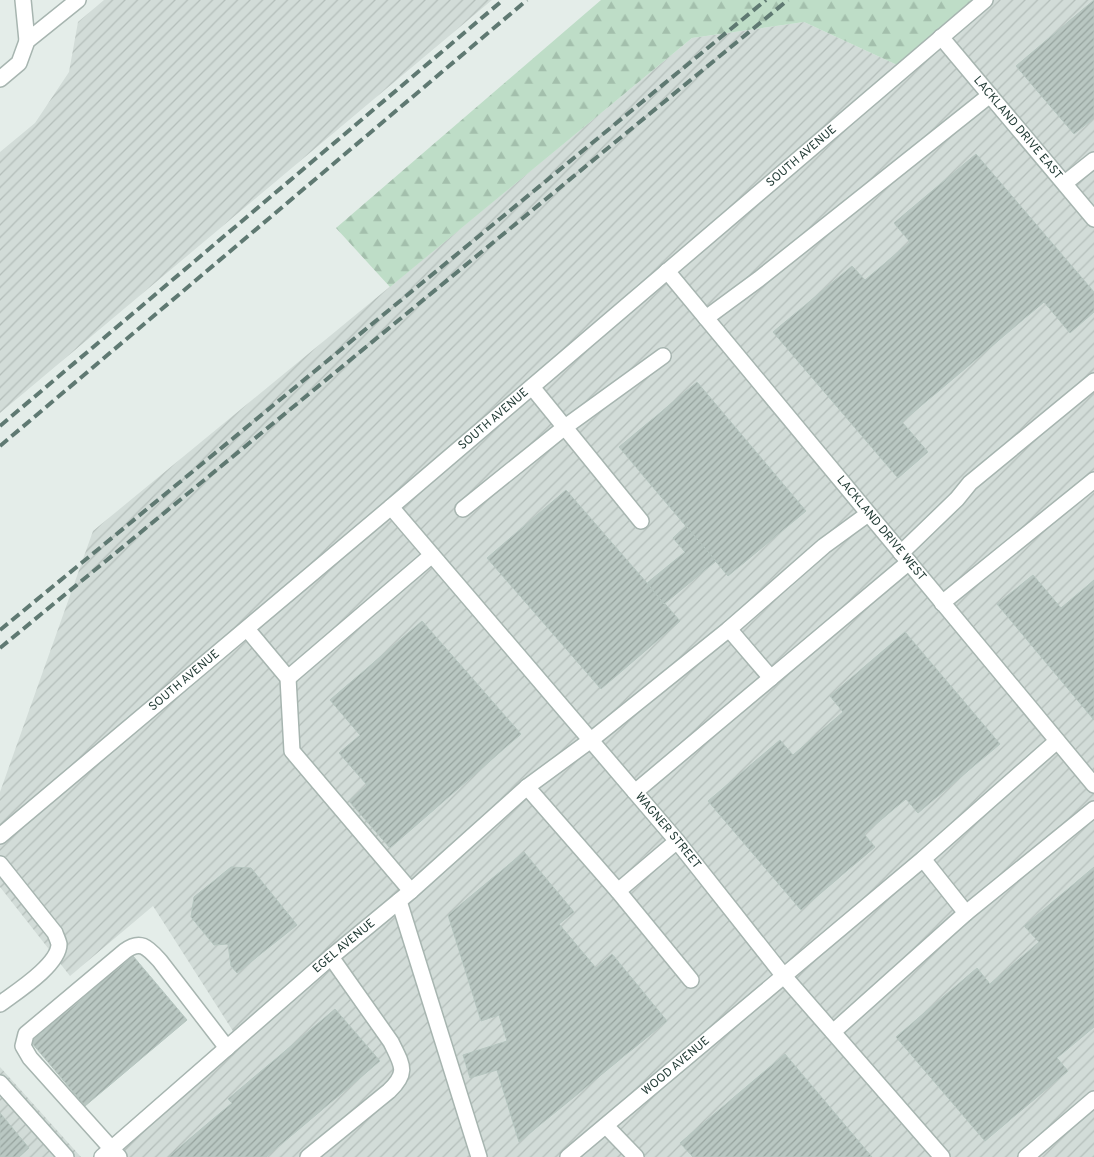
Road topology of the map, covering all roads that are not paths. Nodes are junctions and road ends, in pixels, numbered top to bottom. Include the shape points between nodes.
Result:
1 (22, 0) edge
2 (78, 0) edge
3 (985, 0) edge
4 (941, 37) junction
5 (27, 41) junction
6 (0, 79) edge
7 (990, 95) junction
8 (1094, 160) edge
9 (1065, 183) junction
10 (1094, 219) edge
11 (667, 271) junction
12 (706, 318) junction
13 (663, 356) dead end
14 (1094, 381) edge
15 (532, 387) junction
16 (565, 427) junction
17 (1094, 480) edge
18 (391, 507) junction
19 (463, 509) dead end
20 (868, 514) junction
21 (641, 521) dead end
22 (432, 555) junction
23 (905, 558) junction
24 (942, 603) junction
25 (247, 629) junction
26 (729, 629) junction
27 (288, 678) junction
28 (771, 678) junction
29 (591, 740) junction
30 (1058, 742) junction
31 (1094, 786) edge
32 (527, 787) junction
33 (635, 792) junction
34 (1094, 809) edge
35 (0, 836) edge
36 (677, 841) junction
37 (923, 859) junction
38 (0, 864) edge
39 (618, 891) junction
40 (405, 896) junction
41 (966, 913) junction
42 (331, 957) junction
43 (783, 975) junction
44 (691, 980) dead end
45 (0, 1004) edge
46 (833, 1032) junction
47 (227, 1048) junction
48 (0, 1083) edge
49 (1094, 1099) edge
50 (606, 1126) junction
51 (111, 1154) edge
52 (66, 1157) edge
53 (308, 1157) edge
54 (479, 1157) edge
55 (568, 1157) edge
56 (636, 1157) edge
57 (942, 1157) edge
58 (1026, 1157) edge

1 - 5 street
2 - 5 street
3 - 4 street, SOUTH AVENUE
4 - 7 street, LACKLAND DRIVE EAST
4 - 11 street, SOUTH AVENUE
5 - 6 street via 19,63
7 - 9 street, LACKLAND DRIVE EAST
7 - 12 street
8 - 9 street
9 - 10 street, LACKLAND DRIVE EAST
11 - 12 street, LACKLAND DRIVE WEST
11 - 15 street, SOUTH AVENUE
12 - 20 street, LACKLAND DRIVE WEST
13 - 16 street
14 - 23 street via 970,483
15 - 16 street
15 - 18 street, SOUTH AVENUE
16 - 19 street
16 - 21 street
17 - 24 street
18 - 22 street, WAGNER STREET
18 - 25 street, SOUTH AVENUE
20 - 23 street, LACKLAND DRIVE WEST
20 - 26 street, EGEL AVENUE via 824,546
22 - 27 street
22 - 29 street, WAGNER STREET
23 - 24 street, LACKLAND DRIVE WEST
23 - 28 street
24 - 30 street, LACKLAND DRIVE WEST
25 - 27 street
25 - 35 street, SOUTH AVENUE
26 - 28 street
26 - 29 street, EGEL AVENUE
27 - 40 street via 292,751
28 - 33 street
29 - 32 street, EGEL AVENUE
29 - 33 street, WAGNER STREET
30 - 31 street, LACKLAND DRIVE WEST
30 - 37 street, WOOD AVENUE
32 - 39 street
32 - 40 street, EGEL AVENUE
33 - 36 street, WAGNER STREET
34 - 41 street
36 - 39 street
36 - 43 street, WAGNER STREET
37 - 41 street
37 - 43 street, WOOD AVENUE
38 - 45 street via 59,943 50,965
39 - 44 street
40 - 42 street, EGEL AVENUE
40 - 54 street
41 - 46 street
42 - 47 street, EGEL AVENUE
42 - 53 street via 391,1042 403,1072 389,1091
43 - 46 street, WAGNER STREET
43 - 50 street, WOOD AVENUE
46 - 57 street, WAGNER STREET
47 - 51 street, EGEL AVENUE
47 - 51 street via 160,961 149,949 139,945 125,951 26,1034 23,1046 30,1058
48 - 52 street
49 - 58 street
50 - 55 street, WOOD AVENUE
50 - 56 street

